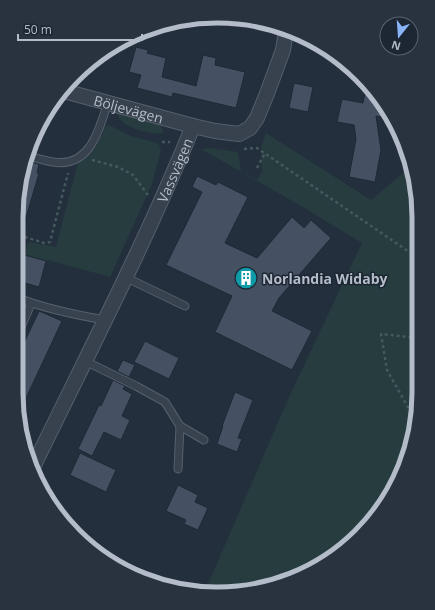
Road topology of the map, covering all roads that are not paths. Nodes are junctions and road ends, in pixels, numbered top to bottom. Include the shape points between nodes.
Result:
1 (285, 35) edge
2 (68, 92) edge
3 (108, 102) junction
4 (193, 126) junction
5 (32, 157) edge
6 (126, 277) junction
7 (23, 300) edge
8 (32, 304) junction
9 (185, 306) dead end
10 (105, 320) junction
11 (23, 323) edge
12 (85, 361) junction
13 (180, 426) junction
14 (204, 440) dead end
15 (36, 461) edge
16 (178, 469) dead end

1 - 4 street, Vassvägen via 283,50 268,91 250,128 239,134
2 - 3 street, Böljevägen
3 - 4 street, Böljevägen
3 - 5 lane via 98,134 85,154 71,162 54,162
4 - 6 street, Vassvägen
6 - 9 lane
6 - 10 street, Vassvägen
7 - 8 lane
8 - 10 lane
8 - 11 lane
10 - 12 street, Vassvägen
12 - 13 lane via 165,402
12 - 15 street, Vassvägen
13 - 14 lane
13 - 16 lane

